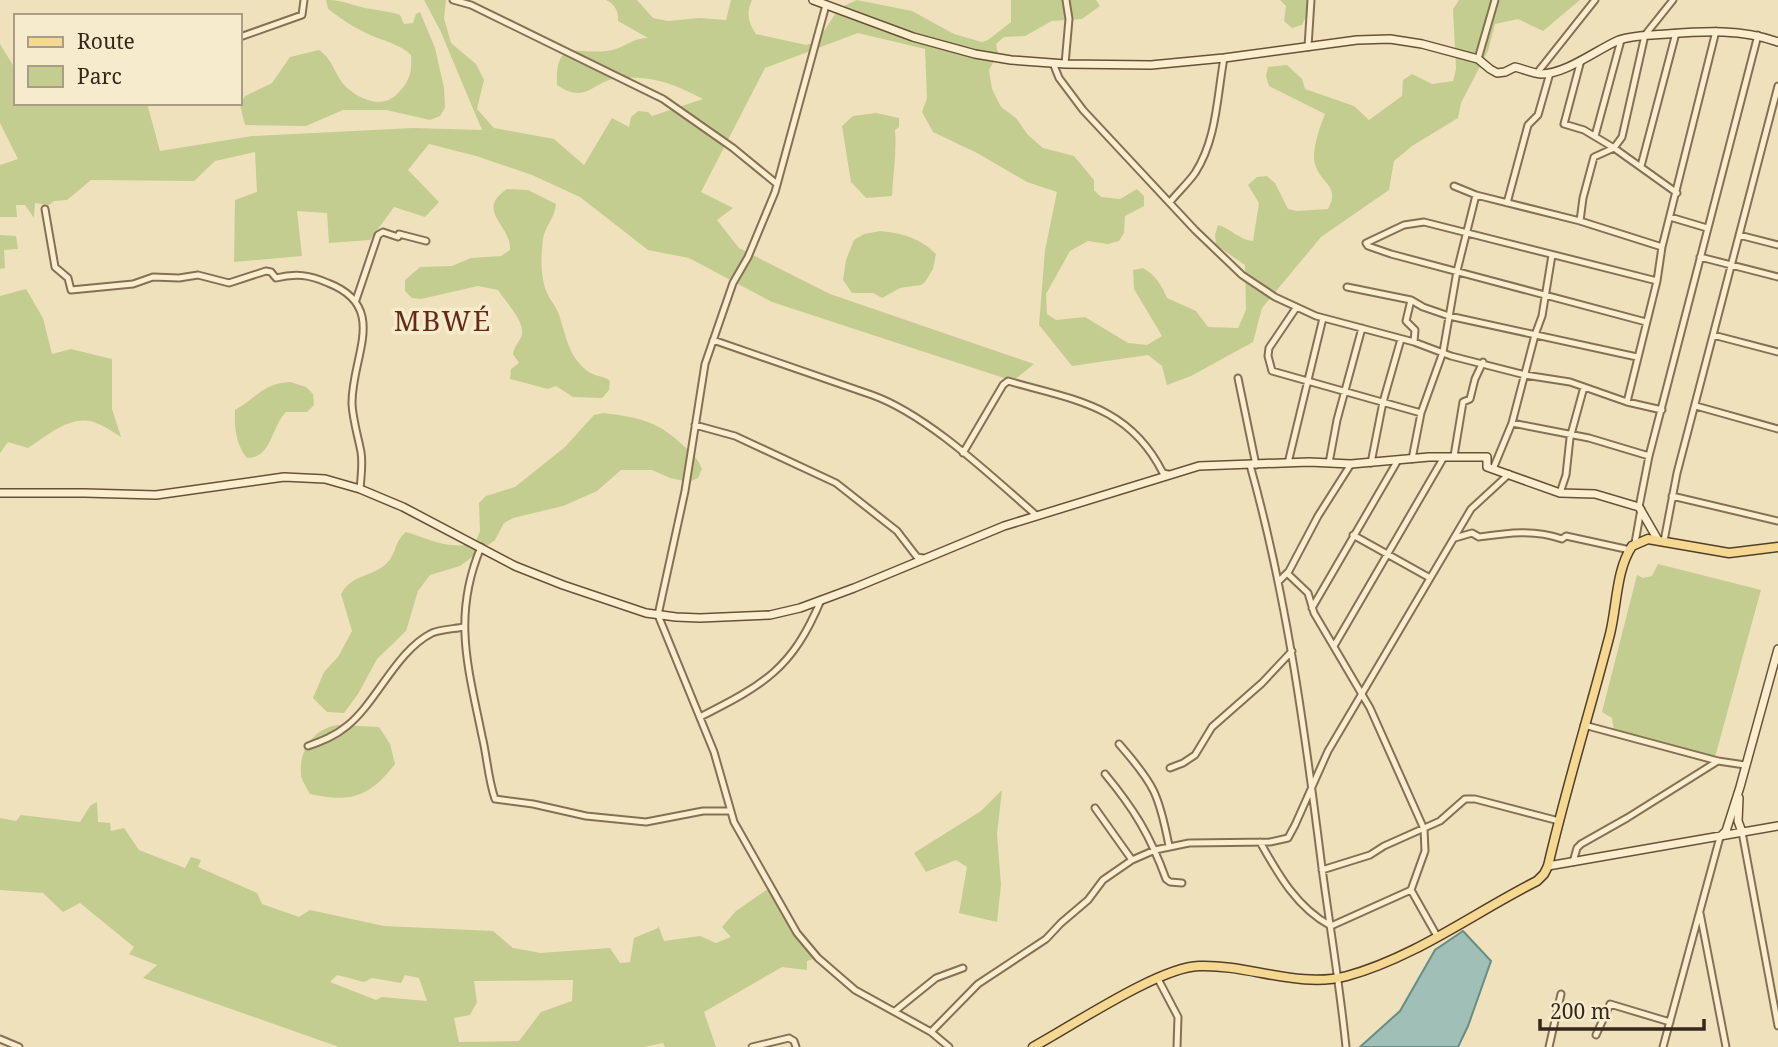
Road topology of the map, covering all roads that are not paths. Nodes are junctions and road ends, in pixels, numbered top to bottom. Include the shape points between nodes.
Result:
1 (304, 0) edge
2 (453, 0) edge
3 (813, 0) edge
4 (1066, 0) edge
5 (1311, 0) edge
6 (1495, 0) edge
7 (1595, 0) edge
8 (1673, 0) edge
9 (826, 5) junction
10 (1716, 31) junction
11 (1676, 33) junction
12 (1645, 35) junction
13 (1758, 35) junction
14 (242, 36) edge
15 (1621, 40) junction
16 (1778, 42) edge
17 (1308, 47) junction
18 (1224, 58) junction
19 (1478, 58) junction
20 (1581, 60) junction
21 (1053, 63) junction
22 (1065, 64) junction
23 (1536, 73) junction
24 (1550, 73) junction
25 (1778, 86) edge
26 (1594, 136) junction
27 (1614, 148) junction
28 (1641, 166) junction
29 (777, 184) junction
30 (1454, 186) dead end
31 (1676, 192) junction
32 (1476, 195) junction
33 (1170, 202) junction
34 (1507, 203) junction
35 (45, 209) dead end
36 (1670, 217) junction
37 (1580, 221) junction
38 (1707, 228) junction
39 (1467, 232) junction
40 (1739, 234) junction
41 (426, 241) dead end
42 (1778, 244) edge
43 (1662, 247) junction
44 (1552, 255) junction
45 (1700, 257) junction
46 (1731, 265) junction
47 (1457, 271) junction
48 (1778, 277) edge
49 (1657, 281) junction
50 (1347, 286) dead end
51 (1545, 294) junction
52 (356, 300) junction
53 (1411, 300) junction
54 (1296, 308) junction
55 (1449, 316) junction
56 (1323, 318) junction
57 (1646, 322) junction
58 (1362, 328) junction
59 (1535, 335) junction
60 (1713, 335) junction
61 (1401, 339) junction
62 (713, 340) junction
63 (1414, 342) junction
64 (1443, 352) junction
65 (1778, 352) edge
66 (1637, 357) junction
67 (1483, 362) junction
68 (1525, 375) junction
69 (1238, 378) dead end
70 (1306, 382) junction
71 (1584, 387) junction
72 (1344, 392) junction
73 (1383, 402) junction
74 (1627, 402) junction
75 (1696, 406) junction
76 (1662, 410) junction
77 (1421, 413) junction
78 (1512, 423) junction
79 (695, 425) junction
80 (1778, 429) edge
81 (1571, 435) junction
82 (963, 453) junction
83 (1454, 456) junction
84 (1649, 456) junction
85 (1444, 457) junction
86 (1412, 458) junction
87 (1398, 460) junction
88 (1288, 463) junction
89 (1329, 463) junction
90 (1371, 463) junction
91 (1351, 464) junction
92 (1253, 465) junction
93 (1493, 469) junction
94 (1168, 474) junction
95 (1508, 474) junction
96 (360, 489) junction
97 (1560, 493) junction
98 (0, 494) edge
99 (1672, 496) junction
100 (1640, 508) junction
101 (1036, 515) junction
102 (1778, 521) edge
103 (1353, 535) junction
104 (1455, 538) junction
105 (1661, 540) junction
106 (481, 547) junction
107 (1632, 547) junction
108 (1778, 547) edge
109 (1387, 554) junction
110 (923, 558) junction
111 (1288, 574) junction
112 (1430, 579) junction
113 (1279, 581) junction
114 (821, 600) junction
115 (1312, 608) junction
116 (658, 615) junction
117 (464, 627) junction
118 (1334, 646) junction
119 (1778, 649) edge
120 (1292, 651) junction
121 (1362, 694) junction
122 (700, 717) junction
123 (1584, 725) junction
124 (1119, 744) dead end
125 (308, 746) dead end
126 (1718, 761) junction
127 (1745, 765) junction
128 (1170, 768) dead end
129 (1105, 774) dead end
130 (1312, 784) junction
131 (1740, 787) junction
132 (1095, 808) dead end
133 (730, 811) junction
134 (1559, 821) junction
135 (1778, 826) edge
136 (1424, 829) junction
137 (1742, 832) junction
138 (1720, 837) junction
139 (1260, 842) junction
140 (1169, 846) junction
141 (1155, 849) junction
142 (1132, 860) junction
143 (1573, 862) junction
144 (1548, 866) junction
145 (1322, 870) junction
146 (1182, 883) dead end
147 (1411, 890) junction
148 (1699, 910) junction
149 (1331, 926) junction
150 (1437, 936) junction
151 (963, 968) dead end
152 (1338, 978) junction
153 (1158, 979) junction
154 (1561, 994) dead end
155 (895, 1011) junction
156 (1670, 1023) junction
157 (1778, 1026) edge
158 (931, 1032) junction
159 (1667, 1034) junction
160 (1596, 1035) dead end
161 (0, 1039) edge
162 (19, 1047) edge
163 (752, 1047) edge
164 (796, 1047) edge
165 (948, 1047) edge
166 (1033, 1047) edge
167 (1177, 1047) edge
168 (1346, 1047) edge
169 (1549, 1047) edge
170 (1663, 1047) edge
171 (1669, 1047) edge
172 (1726, 1047) edge

1 - 14 street via 302,15
2 - 29 street via 483,10 651,93
3 - 9 street
4 - 22 street
5 - 17 street
6 - 19 street
7 - 23 street
8 - 12 street
9 - 21 street via 975,54
9 - 29 street
10 - 11 street
10 - 13 street
10 - 31 street
11 - 12 street
11 - 28 street
12 - 15 street
12 - 27 street via 1625,129
13 - 16 street
13 - 38 street
15 - 20 street
15 - 26 street
17 - 18 street
17 - 19 street via 1390,39
18 - 22 street via 1151,65
18 - 33 street via 1210,137 1195,172
19 - 23 street via 1497,73 1515,67
20 - 24 street
20 - 26 street via 1564,123
21 - 22 street
21 - 33 street via 1083,110
23 - 24 street
24 - 34 street via 1538,115 1528,125
25 - 40 street
26 - 27 street
27 - 28 street
27 - 37 street via 1594,157
28 - 31 street
29 - 62 street
30 - 32 street
31 - 36 street
32 - 34 street
32 - 39 street
33 - 54 street via 1242,275
34 - 37 street
35 - 52 street via 55,267 68,278 71,290 198,275 229,283 266,271 276,278 310,275
36 - 38 street
36 - 43 street
37 - 43 street
38 - 45 street
39 - 44 street
39 - 47 street
39 - 47 street via 1415,222 1366,243
40 - 42 street
40 - 46 street
41 - 52 street via 405,234 379,235
43 - 49 street
44 - 49 street
44 - 51 street
45 - 46 street
45 - 76 street
46 - 48 street
46 - 60 street
47 - 51 street
47 - 55 street
49 - 57 street
50 - 53 street
51 - 57 street
51 - 59 street
52 - 96 street via 363,323 352,407 362,455
53 - 55 street
53 - 63 street via 1406,321 1415,330
54 - 56 street
54 - 70 street via 1268,356 1272,371
55 - 59 street
55 - 64 street
56 - 58 street
56 - 70 street
57 - 66 street
58 - 61 street
58 - 72 street
59 - 66 street
59 - 68 street
60 - 65 street
60 - 75 street
61 - 63 street
61 - 73 street
62 - 79 street
62 - 82 street via 879,398
63 - 64 street
64 - 67 street
64 - 77 street
66 - 74 street
67 - 68 street
67 - 83 street via 1470,399 1463,402
68 - 71 street
68 - 78 street
69 - 92 street
70 - 72 street
70 - 88 street
71 - 74 street
71 - 81 street
72 - 73 street
72 - 89 street
73 - 77 street
73 - 90 street
74 - 76 street
75 - 80 street
75 - 99 street
76 - 84 street
77 - 86 street
78 - 81 street
78 - 93 street
79 - 110 street via 735,436 831,480 894,527 917,557
79 - 116 street
81 - 84 street
81 - 97 street
82 - 94 street via 1008,381 1080,401 1119,419
82 - 101 street
83 - 85 street
83 - 93 street via 1487,457 1487,467
84 - 100 street
85 - 86 street
85 - 109 street
86 - 87 street
87 - 90 street
87 - 103 street
88 - 89 street
88 - 92 street
89 - 91 street
90 - 91 street
91 - 111 street
92 - 94 street via 1199,466
92 - 113 street
93 - 95 street
94 - 101 street
95 - 97 street
95 - 104 street via 1471,509
96 - 98 street via 297,477 156,495
96 - 106 street
97 - 100 street via 1595,494
99 - 102 street
99 - 105 street
100 - 105 street
100 - 107 street
101 - 110 street
103 - 109 street
103 - 115 street
104 - 107 street via 1472,533 1479,537 1528,532
104 - 112 street
105 - 107 main road via 1643,540
105 - 108 main road via 1729,553
106 - 116 street via 562,585
106 - 117 street via 469,579
107 - 123 main road
109 - 112 street
109 - 118 street
110 - 114 street
111 - 113 street
111 - 115 street via 1308,593
112 - 121 street
113 - 120 street
114 - 116 street via 761,616
114 - 122 street via 807,634 783,664 751,691
115 - 118 street
116 - 122 street
117 - 125 street via 424,638 348,726
117 - 133 street via 468,676 495,799 646,822 709,810
118 - 121 street
119 - 127 street
120 - 128 street via 1212,727 1195,755
120 - 130 street
121 - 130 street
121 - 136 street
122 - 133 street
123 - 126 street
123 - 134 main road
124 - 140 street via 1157,795
126 - 127 street
126 - 143 street via 1581,844
127 - 131 street
129 - 141 street via 1131,805
130 - 139 street via 1287,838
130 - 145 street
131 - 137 street via 1738,821
131 - 138 street
132 - 142 street
133 - 155 street via 803,941 855,990
134 - 136 street via 1469,799
134 - 144 main road
135 - 137 street
136 - 145 street via 1370,855
136 - 147 street via 1425,851
137 - 138 street
137 - 157 street
138 - 143 street
138 - 148 street
139 - 140 street
139 - 149 street via 1294,895 1316,918
140 - 141 street
141 - 142 street
141 - 146 street via 1167,881
142 - 158 street via 1107,876 1045,939 978,984
143 - 144 street
144 - 150 main road via 1537,881
145 - 149 street
147 - 149 street
147 - 150 street
148 - 156 street
148 - 172 street
149 - 152 street
150 - 152 main road
151 - 155 street via 936,978
152 - 153 main road via 1198,965
152 - 168 street
153 - 166 main road
153 - 167 street via 1178,1017
154 - 169 street
155 - 158 street
156 - 159 street
156 - 160 street via 1612,1004 1607,1006
158 - 165 street
159 - 170 street
159 - 171 street
161 - 162 street
163 - 164 street via 789,1038

